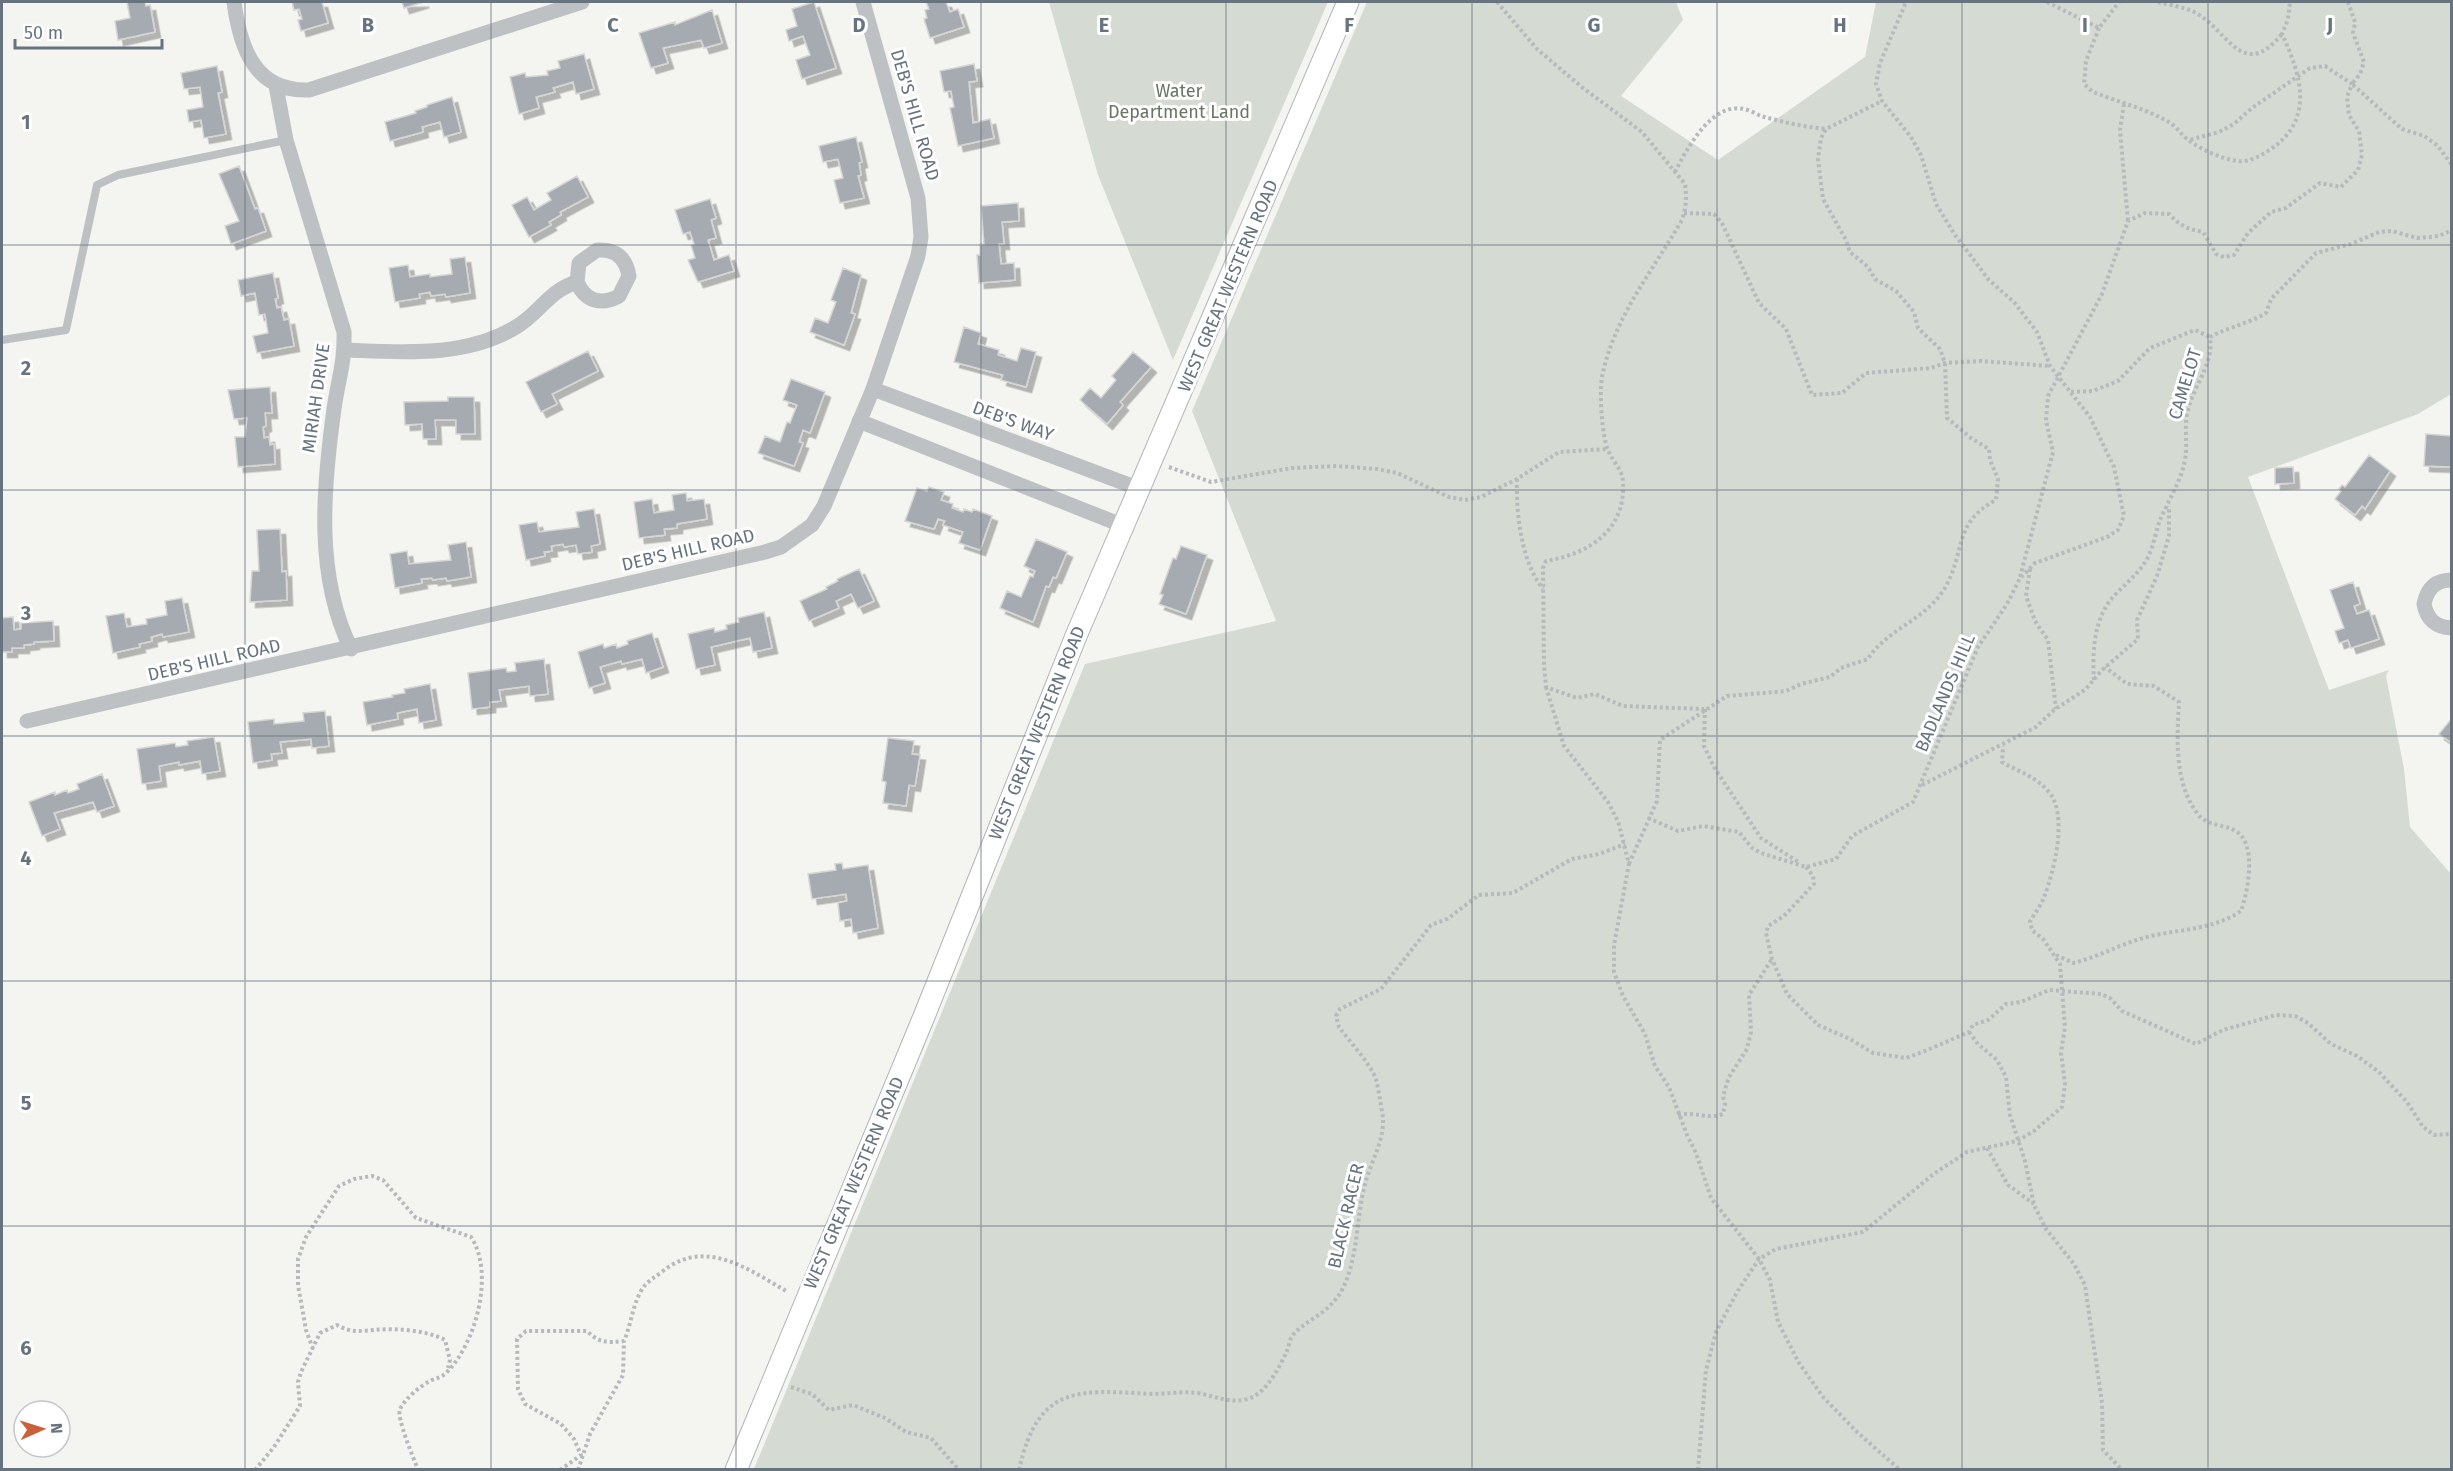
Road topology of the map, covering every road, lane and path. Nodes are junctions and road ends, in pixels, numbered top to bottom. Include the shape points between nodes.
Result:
1 (234, 2) edge
2 (582, 2) edge
3 (862, 2) edge
4 (1348, 2) edge
5 (1497, 2) edge
6 (1906, 2) edge
7 (2047, 2) edge
8 (2119, 2) edge
9 (2158, 2) edge
10 (2290, 2) edge
11 (2348, 2) edge
12 (2099, 28) junction
13 (2282, 34) junction
14 (2298, 78) junction
15 (2352, 84) junction
16 (276, 86) junction
17 (1882, 101) junction
18 (2124, 104) junction
19 (1826, 129) junction
20 (285, 140) junction
21 (2188, 140) junction
22 (2451, 165) edge
23 (1676, 172) junction
24 (1684, 213) junction
25 (2128, 221) junction
26 (2451, 231) edge
27 (577, 282) dead end
28 (2210, 337) junction
29 (2, 340) edge
30 (345, 350) junction
31 (1945, 363) junction
32 (2050, 366) junction
33 (2059, 375) junction
34 (873, 389) junction
35 (2070, 392) junction
36 (859, 421) junction
37 (1607, 449) junction
38 (1157, 452) junction
39 (1517, 479) junction
40 (1140, 489) junction
41 (2169, 502) junction
42 (1124, 526) junction
43 (2030, 568) junction
44 (2020, 578) junction
45 (2451, 580) edge
46 (1544, 589) junction
47 (2451, 628) edge
48 (351, 649) junction
49 (2105, 667) junction
50 (2094, 680) junction
51 (1546, 687) junction
52 (1705, 709) junction
53 (2056, 709) junction
54 (27, 722) dead end
55 (2003, 746) junction
56 (1921, 785) junction
57 (1648, 818) junction
58 (1625, 844) junction
59 (1629, 864) junction
60 (1806, 867) junction
61 (2055, 955) junction
62 (1772, 959) junction
63 (2061, 991) junction
64 (1969, 1032) junction
65 (1678, 1115) junction
66 (2451, 1134) edge
67 (2017, 1141) junction
68 (1987, 1148) junction
69 (2034, 1205) junction
70 (1759, 1259) junction
71 (804, 1302) junction
72 (624, 1341) junction
73 (313, 1349) junction
74 (447, 1373) junction
75 (771, 1381) junction
76 (581, 1455) junction
77 (255, 1470) edge
78 (418, 1470) edge
79 (560, 1470) edge
80 (578, 1470) edge
81 (736, 1470) edge
82 (959, 1470) edge
83 (1019, 1470) edge
84 (1698, 1470) edge
85 (1900, 1470) edge
86 (2122, 1470) edge

1 - 16 street via 238,36 259,71
2 - 16 street via 309,90
3 - 34 street, DEB'S HILL ROAD via 921,218 918,256
4 - 38 street, WEST GREAT WESTERN ROAD
5 - 23 path via 1538,48 1642,132
6 - 17 path, BADLANDS HILL via 1880,63 1876,84
7 - 12 path
8 - 12 path
9 - 13 path via 2195,12 2248,55 2275,43
10 - 13 path
11 - 15 path via 2355,22 2353,33 2364,62
12 - 18 path via 2086,61 2084,84
13 - 14 path
14 - 15 path via 2310,68 2325,66
14 - 21 path via 2234,124
14 - 21 path via 2300,107 2293,130 2262,156 2240,162 2214,155
15 - 22 path via 2402,129 2437,145
15 - 25 path via 2347,97 2349,115 2359,131 2362,154 2358,170 2341,187 2320,183 2286,208 2271,212 2248,233 2234,255 2216,254 2203,232 2191,230 2169,214 2145,213
16 - 20 street, MIRIAH DRIVE
17 - 19 path
17 - 32 path, BADLANDS HILL via 1916,146 1936,204 1955,235 1989,280 2014,302 2037,332
18 - 21 path via 2170,122
18 - 25 path via 2120,130
19 - 23 path via 1769,118 1742,108 1727,111 1705,124
19 - 31 path via 1818,159 1822,199 1850,252 1868,267 1875,279 1896,291 1914,312 1918,328 1940,349
20 - 29 lane via 118,174 97,186 66,330
20 - 30 street, MIRIAH DRIVE via 339,313
23 - 24 path via 1685,184
24 - 31 path via 1714,214 1722,222 1759,303 1786,328 1812,395 1842,393 1866,373 1931,368
24 - 37 path via 1667,247 1622,315 1602,379
25 - 33 path via 2102,294
26 - 28 path, CAMELOT via 2417,238 2392,231 2379,232 2316,253 2271,300 2266,313
27 - 30 street via 561,287 522,324 471,346 419,351
28 - 35 path via 2195,330 2171,337 2150,348 2118,381 2093,391
28 - 41 path, CAMELOT via 2212,351 2188,410 2187,453
30 - 48 street, MIRIAH DRIVE via 325,483 325,536 330,596
31 - 32 path
31 - 52 path via 1947,418 1989,449 1998,478 1996,500 1966,524 1956,565 1942,593 1874,648 1868,659 1786,691 1727,696
32 - 33 path, BADLANDS HILL
33 - 35 path, BADLANDS HILL
33 - 44 path via 2048,396 2053,452
34 - 36 street, DEB'S HILL ROAD
34 - 40 street, DEB'S WAY
35 - 43 path, BADLANDS HILL via 2090,417 2110,458 2124,516 2118,530 2107,537 2051,556
36 - 42 street
36 - 48 street, DEB'S HILL ROAD via 824,506 812,525 781,547
37 - 39 path via 1559,452
37 - 46 path via 1623,482 1619,515 1596,544 1572,557 1546,561
38 - 39 path via 1166,466 1211,482 1292,468 1367,468 1397,473 1449,497 1465,500 1481,497
38 - 40 street, WEST GREAT WESTERN ROAD
39 - 46 path via 1519,527 1528,564
40 - 42 street, WEST GREAT WESTERN ROAD
41 - 49 path via 2169,536 2157,576 2137,620 2138,639
41 - 50 path, CAMELOT via 2149,556 2111,599 2101,619 2093,645
42 - 71 street, WEST GREAT WESTERN ROAD
43 - 44 path, BADLANDS HILL
43 - 53 path via 2026,596 2035,621 2048,640
44 - 56 path, BADLANDS HILL via 1978,647
45 - 47 street via 2430,588 2424,604 2432,622
46 - 51 path
48 - 54 street, DEB'S HILL ROAD
49 - 50 path
49 - 61 path via 2127,684 2154,687 2179,702 2176,732 2183,788 2198,816 2211,824 2234,829 2246,843 2246,897 2241,911 2218,923 2146,937 2073,963
50 - 53 path
51 - 52 path via 1577,698 1595,694 1623,706
51 - 58 path via 1564,746 1608,802
52 - 57 path via 1660,740 1657,801
52 - 60 path via 1704,746 1742,812 1761,838
53 - 55 path via 2036,727
55 - 56 path
55 - 61 path via 2002,762 2037,780 2058,806 2060,821 2051,870 2043,899 2030,922 2032,930
56 - 60 path, BADLANDS HILL via 1913,802 1852,836 1836,858
57 - 59 path
57 - 60 path via 1678,831 1703,826 1739,832 1761,853
58 - 59 path
58 - 83 path, BLACK RACER via 1572,859 1513,893 1479,895 1431,926 1381,989 1341,1009 1336,1017 1339,1027 1376,1079 1383,1118 1379,1144 1368,1172 1349,1274 1342,1290 1324,1313 1292,1336 1262,1392 1234,1401 1199,1394 1125,1391 1079,1393 1063,1398 1048,1407 1031,1429
59 - 65 path via 1614,945 1614,972 1645,1034 1655,1066 1669,1087
60 - 62 path via 1814,885 1784,916 1768,926
61 - 63 path via 2060,964
62 - 64 path via 1787,994 1818,1025 1873,1053 1906,1058
62 - 65 path via 1749,995 1751,1032 1747,1048 1729,1077 1723,1113 1716,1117 1693,1112
63 - 64 path via 2049,990 2006,1004 1988,1020 1973,1025
63 - 66 path via 2101,994 2122,1011 2196,1044 2223,1030 2276,1015 2295,1016 2331,1044 2379,1072 2407,1102 2423,1127 2434,1135
63 - 67 path via 2065,1028 2061,1053 2065,1083 2062,1107
64 - 67 path via 1997,1060 2006,1077
65 - 70 path via 1696,1152 1711,1198
67 - 68 path
67 - 69 path
68 - 69 path via 2008,1185
68 - 70 path via 1967,1152 1935,1173 1863,1232 1776,1249
69 - 86 path via 2085,1285 2102,1403 2103,1450
70 - 84 path via 1716,1332 1706,1370
70 - 85 path via 1770,1280 1778,1322 1799,1362 1823,1397
71 - 72 path via 759,1273 724,1258 692,1257 674,1262 647,1281 639,1293
71 - 75 street, WEST GREAT WESTERN ROAD
72 - 76 path via 623,1375
72 - 76 path via 608,1343 587,1331 556,1329 526,1331 517,1340 518,1389 525,1404 561,1424
73 - 74 path via 321,1333 338,1325 354,1333 376,1329 434,1334 446,1340 450,1360
73 - 74 path via 298,1285 298,1259 306,1237 339,1186 372,1176 383,1180 417,1218 471,1237 477,1246 482,1289 476,1322
73 - 77 path via 298,1382 300,1406
74 - 78 path via 418,1390 400,1410 398,1418
75 - 81 street, WEST GREAT WESTERN ROAD
75 - 82 path via 812,1394 829,1410 853,1405 906,1432 931,1438
76 - 79 path
76 - 80 path

